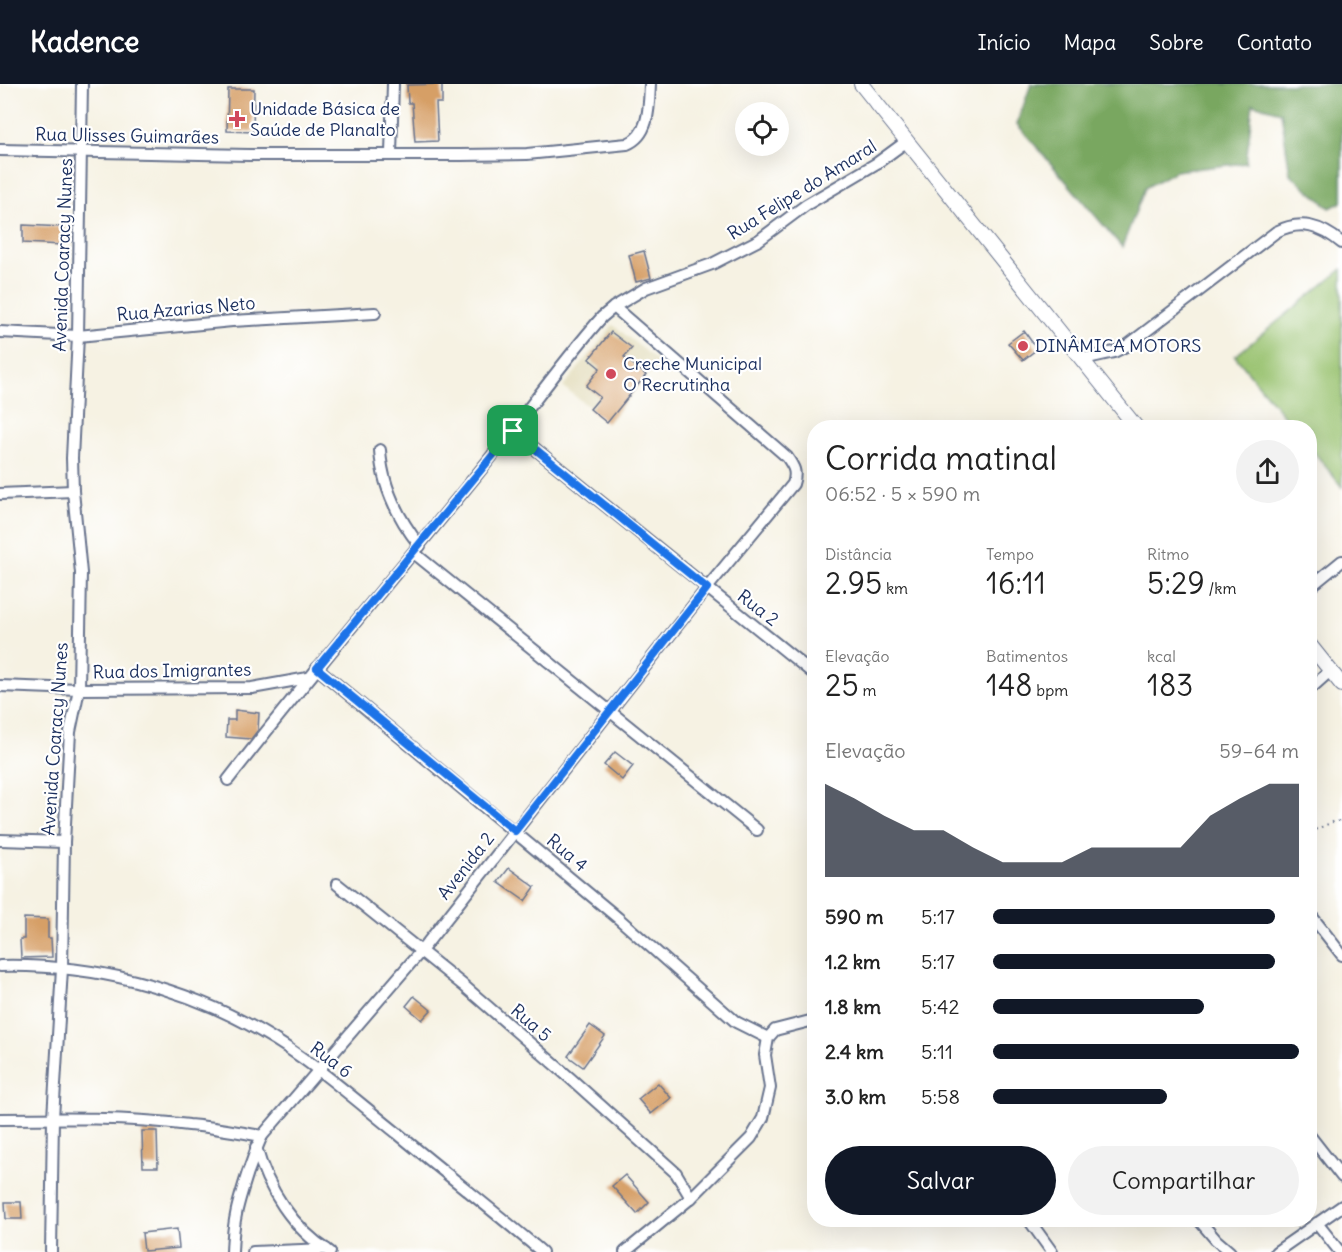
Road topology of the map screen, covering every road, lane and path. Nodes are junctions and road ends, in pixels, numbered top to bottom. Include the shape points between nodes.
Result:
1 (82, 84) edge
2 (393, 84) edge
3 (650, 84) edge
4 (861, 84) edge
5 (907, 141) junction
6 (0, 150) edge
7 (82, 151) junction
8 (391, 154) junction
9 (1342, 243) edge
10 (614, 307) junction
11 (375, 313) dead end
12 (0, 332) edge
13 (78, 336) junction
14 (1083, 359) junction
15 (1131, 420) edge
16 (513, 431) junction
17 (380, 450) dead end
18 (73, 491) junction
19 (0, 494) edge
20 (417, 549) junction
21 (1342, 561) edge
22 (1317, 581) edge
23 (707, 588) junction
24 (1317, 654) edge
25 (317, 668) junction
26 (807, 668) edge
27 (1330, 671) junction
28 (308, 678) junction
29 (1317, 683) edge
30 (1342, 685) edge
31 (0, 686) edge
32 (79, 689) junction
33 (610, 712) junction
34 (228, 780) dead end
35 (1342, 821) edge
36 (1317, 829) edge
37 (757, 830) dead end
38 (515, 831) junction
39 (0, 840) edge
40 (64, 842) junction
41 (337, 884) dead end
42 (1317, 923) edge
43 (421, 951) junction
44 (1342, 955) edge
45 (0, 966) edge
46 (62, 969) junction
47 (807, 1022) edge
48 (772, 1034) junction
49 (319, 1070) junction
50 (53, 1118) junction
51 (0, 1119) edge
52 (262, 1136) junction
53 (1317, 1146) edge
54 (256, 1147) junction
55 (1342, 1177) edge
56 (691, 1198) junction
57 (1342, 1206) edge
58 (1317, 1224) joint
59 (1034, 1227) edge
60 (1205, 1227) edge
61 (1313, 1227) edge
62 (328, 1251) edge
63 (51, 1252) edge
64 (232, 1252) edge
65 (253, 1252) edge
66 (542, 1252) edge
67 (625, 1252) edge
68 (1052, 1252) edge
69 (1230, 1252) edge
70 (1276, 1252) edge
71 (1340, 1252) edge

1 - 7 street, Avenida Coaracy Nunes
2 - 8 street
3 - 8 street, Rua Ulisses Guimarães via 643,129 627,144 527,154
4 - 5 street
5 - 10 street, Rua Felipe do Amaral via 759,240 712,264 646,288
5 - 14 street
6 - 7 street, Rua Ulisses Guimarães
7 - 8 street, Rua Ulisses Guimarães
7 - 13 street, Avenida Coaracy Nunes
9 - 14 street via 1318,228 1287,227 1120,350
10 - 16 street, Rua Felipe do Amaral via 591,329
10 - 23 street, Avenida 2 via 787,457 795,469 793,484
11 - 13 street, Rua Azarias Neto via 231,321
12 - 13 street, Rua Azarias Neto
13 - 18 street, Avenida Coaracy Nunes
14 - 15 street
16 - 20 street, Rua Felipe do Amaral
16 - 23 street, Rua 2
17 - 20 street via 395,510
18 - 19 street
18 - 32 street, Avenida Coaracy Nunes via 81,573
20 - 25 street, Rua Felipe do Amaral
20 - 33 street
21 - 22 street
23 - 26 street, Rua 2
23 - 33 street, Avenida 2
24 - 27 street
25 - 28 street, Rua Felipe do Amaral
25 - 38 street, Rua 4
27 - 29 street
27 - 30 street
28 - 32 street, Rua dos Imigrantes via 252,688
28 - 34 street, Rua Felipe do Amaral
31 - 32 street, Rua dos Imigrantes
32 - 40 street, Avenida Coaracy Nunes via 70,732
33 - 37 street
33 - 38 street, Avenida 2
35 - 36 path
38 - 43 street, Avenida 2
38 - 48 street, Rua 4 via 736,1022
39 - 40 street
40 - 46 street, Avenida Coaracy Nunes
41 - 43 street, Rua 5
42 - 44 street
43 - 49 street, Avenida 2
43 - 56 street, Rua 5 via 676,1173
45 - 46 street, Rua 6
46 - 49 street, Rua 6 via 111,975 182,995 262,1032
46 - 50 street, Avenida Coaracy Nunes
47 - 48 street
48 - 56 street via 765,1055 771,1088 763,1118 750,1138
49 - 52 street, Avenida 2
49 - 66 street, Rua 6
50 - 51 street
50 - 52 street via 157,1122
50 - 63 street, Avenida Coaracy Nunes
52 - 54 street, Avenida 2
53 - 55 street
54 - 62 street via 263,1170 285,1208
54 - 64 street, Avenida 2 via 234,1216
56 - 67 street
57 - 58 street
58 - 71 street
59 - 68 street
60 - 69 street
61 - 70 street
62 - 65 street

